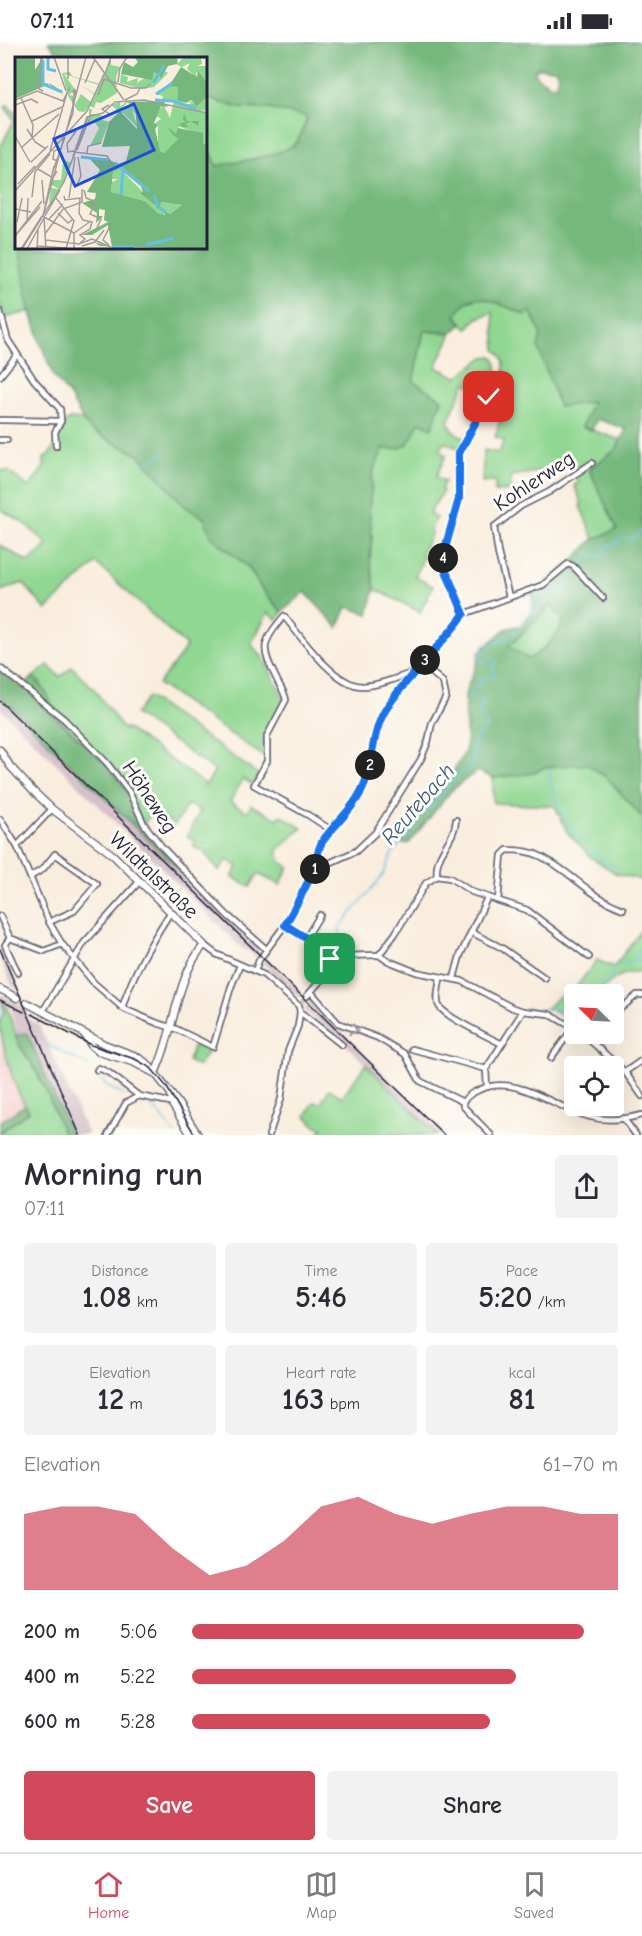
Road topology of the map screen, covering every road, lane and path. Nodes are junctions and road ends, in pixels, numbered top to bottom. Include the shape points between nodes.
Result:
1 (0, 311) edge
2 (17, 355) junction
3 (0, 376) edge
4 (489, 397) dead end
5 (0, 420) edge
6 (61, 421) junction
7 (0, 440) edge
8 (7, 440) dead end
9 (56, 446) dead end
10 (592, 463) dead end
11 (509, 597) junction
12 (603, 598) dead end
13 (464, 614) junction
14 (421, 664) junction
15 (0, 668) edge
16 (412, 673) junction
17 (0, 750) edge
18 (52, 809) junction
19 (0, 819) edge
20 (456, 820) dead end
21 (331, 831) junction
22 (17, 846) junction
23 (314, 870) junction
24 (437, 876) junction
25 (30, 877) junction
26 (140, 882) junction
27 (487, 898) junction
28 (498, 900) junction
29 (623, 909) dead end
30 (170, 913) junction
31 (320, 915) dead end
32 (0, 916) edge
33 (49, 922) junction
34 (285, 925) junction
35 (471, 932) junction
36 (306, 938) junction
37 (10, 939) junction
38 (62, 944) junction
39 (204, 945) junction
40 (267, 949) junction
41 (379, 955) junction
42 (589, 957) dead end
43 (74, 958) junction
44 (333, 960) junction
45 (240, 964) junction
46 (255, 971) junction
47 (18, 973) dead end
48 (440, 976) junction
49 (454, 978) junction
50 (545, 978) dead end
51 (1, 990) edge
52 (642, 995) edge
53 (17, 998) dead end
54 (27, 1003) dead end
55 (300, 1006) junction
56 (624, 1006) edge
57 (122, 1008) junction
58 (43, 1011) junction
59 (523, 1011) junction
60 (564, 1022) edge
61 (171, 1028) junction
62 (84, 1034) junction
63 (564, 1040) edge
64 (104, 1044) junction
65 (502, 1044) junction
66 (599, 1044) edge
67 (342, 1045) dead end
68 (412, 1049) dead end
69 (96, 1050) junction
70 (551, 1058) dead end
71 (642, 1060) edge
72 (486, 1069) junction
73 (97, 1070) dead end
74 (625, 1072) junction
75 (155, 1073) junction
76 (487, 1087) junction
77 (139, 1096) junction
78 (642, 1096) edge
79 (174, 1100) junction
80 (463, 1102) junction
81 (642, 1114) edge
82 (624, 1119) junction
83 (108, 1135) edge
84 (191, 1135) edge
85 (198, 1135) edge
86 (269, 1135) edge
87 (491, 1135) edge
88 (636, 1135) edge

1 - 2 street
2 - 3 street
2 - 6 street via 60,409
4 - 13 street via 459,453 459,499 444,552 445,569
5 - 6 street
6 - 9 street via 55,432
7 - 8 street
10 - 11 street, Kohlerweg via 494,527
11 - 12 street via 543,585 573,567
11 - 13 street
13 - 14 street
14 - 16 street
14 - 23 street via 443,682 446,697 420,759 370,840 356,851
15 - 40 street, Höheweg via 64,719 107,763 162,847 226,914
16 - 21 street via 379,723 364,785
16 - 21 street via 371,685 353,684 334,672 284,616 271,633 264,652 286,700 267,736 267,761 254,785
17 - 18 street, Wildtalstraße via 10,766
18 - 22 street
18 - 26 street, Wildtalstraße via 113,855
19 - 22 street
20 - 24 street via 456,827 437,858
21 - 23 street via 317,853
22 - 25 street
23 - 34 street
24 - 27 street
24 - 41 street via 426,883
25 - 33 street
25 - 33 street via 55,854 97,884 74,911
26 - 30 street, Wildtalstraße
26 - 43 street via 92,932
27 - 28 street
27 - 35 street
28 - 29 street via 502,855 507,850 538,855 592,894
28 - 42 street via 534,914
30 - 39 street, Wildtalstraße
30 - 57 street via 146,950
31 - 36 street
32 - 37 street
33 - 38 street
34 - 36 street
34 - 40 street
35 - 49 street
35 - 50 street
36 - 44 street via 317,951
37 - 38 street via 44,951
37 - 47 street via 5,945
38 - 43 street
39 - 45 street, Wildtalstraße
39 - 61 street via 189,966
40 - 46 street
41 - 44 street via 340,956
41 - 48 street via 416,972
43 - 57 street
43 - 58 street
44 -> 80 street via 309,994 342,1026 378,1038 407,1056 420,1081
45 - 46 street, Wildtalstraße
45 - 61 street via 213,1047
46 - 55 street, Wildtalstraße
48 - 49 street
48 - 65 street via 438,1002 442,1008
49 - 59 street
51 - 53 street
52 - 56 street
54 - 58 street
55 - 67 street, Wildtalstraße
55 - 86 street via 281,1099
57 - 61 street
58 - 62 street
59 - 60 street via 549,1014
59 - 65 street
61 - 75 street
62 - 64 street
62 - 69 street
63 - 70 street
64 - 69 street via 97,1045
64 - 75 street via 136,1056
65 - 72 street
66 - 74 street
68 - 72 street
69 - 75 street
71 - 74 street
72 - 76 street
73 - 77 street via 109,1073
74 - 78 street
75 - 79 street
76 - 80 street
76 - 82 street via 516,1086 592,1118
77 - 79 street
77 - 83 street via 126,1103
79 - 84 street
79 - 85 street
80 - 87 street
81 - 82 street
82 - 88 street

